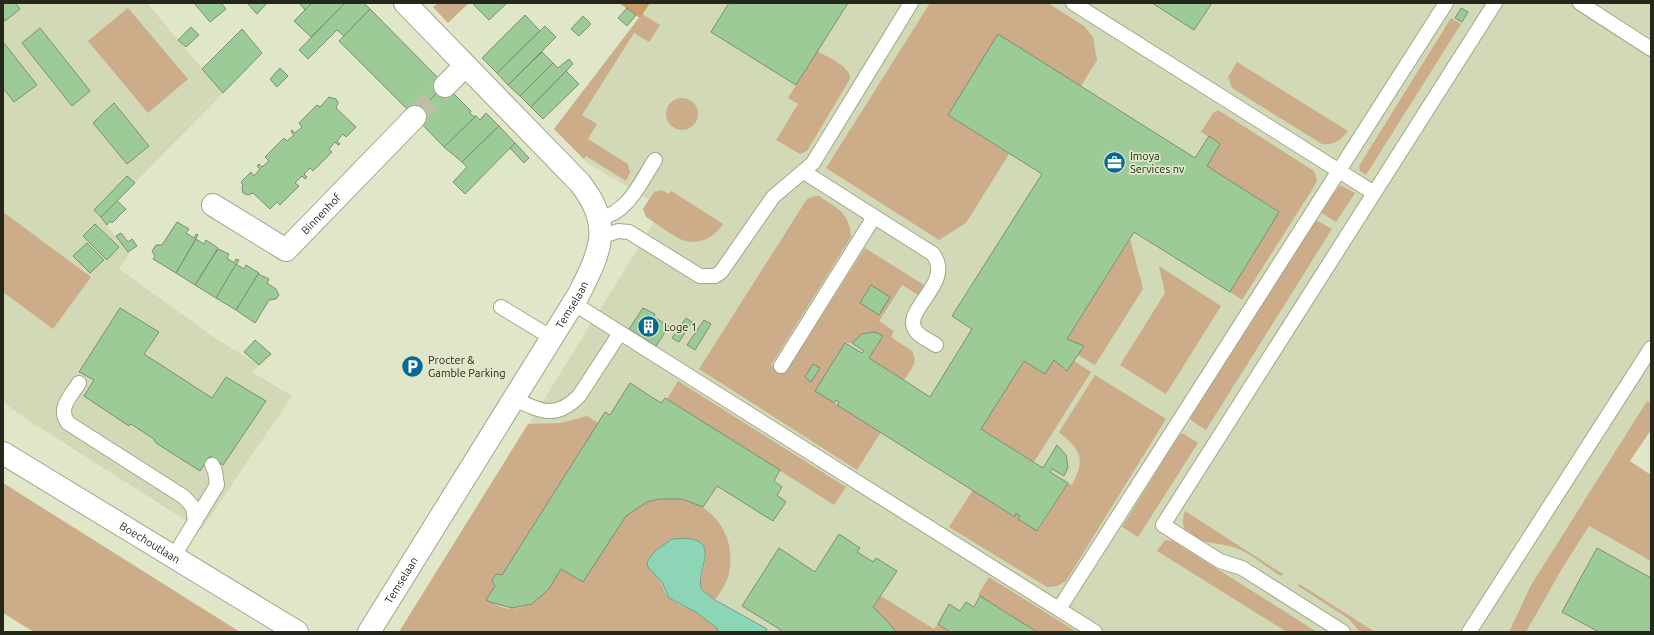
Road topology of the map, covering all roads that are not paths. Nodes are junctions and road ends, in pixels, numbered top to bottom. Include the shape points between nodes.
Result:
1 (405, 3) edge
2 (911, 3) edge
3 (1073, 3) edge
4 (1446, 3) edge
5 (1496, 3) edge
6 (1580, 3) edge
7 (1651, 49) edge
8 (465, 66) junction
9 (445, 86) tunnel mouth
10 (415, 117) tunnel mouth
11 (655, 160) dead end
12 (1339, 171) junction
13 (804, 172) junction
14 (1374, 193) junction
15 (213, 206) dead end
16 (874, 217) junction
17 (600, 227) junction
18 (573, 303) junction
19 (501, 307) dead end
20 (620, 332) junction
21 (552, 338) junction
22 (936, 345) dead end
23 (1651, 348) edge
24 (781, 366) dead end
25 (79, 383) dead end
26 (514, 399) junction
27 (3, 453) edge
28 (212, 465) dead end
29 (195, 522) junction
30 (174, 556) junction
31 (1059, 609) junction
32 (297, 632) edge
33 (369, 632) edge
34 (1095, 632) edge
35 (1343, 632) edge
36 (1469, 632) edge

1 - 8 street
2 - 13 lane via 821,152
3 - 12 lane
4 - 12 lane
5 - 14 lane
6 - 7 lane
8 - 9 street
8 - 17 street via 580,183 590,196
10 - 15 street, Binnenhof via 286,250
11 - 17 lane via 629,200
12 - 14 lane
12 - 31 lane
13 - 16 lane
13 - 17 lane via 774,197 726,267 715,276 700,276 629,232
14 - 35 lane via 1163,524 1220,561 1242,568
16 - 22 lane via 933,254 937,260 939,274 913,321 918,334
16 - 24 lane
17 - 18 street, Temselaan via 595,262
18 - 20 lane
18 - 21 street, Temselaan
19 - 21 lane
20 - 26 lane via 579,396 571,404 561,410 550,412 540,411
20 - 31 lane
21 - 26 street, Temselaan
23 - 36 lane
25 - 29 lane via 63,408 68,423 184,497 193,507
26 - 33 street, Temselaan
27 - 30 street, Boechoutlaan
28 - 29 lane via 217,485
29 - 30 lane
30 - 32 street, Boechoutlaan
31 - 34 lane

